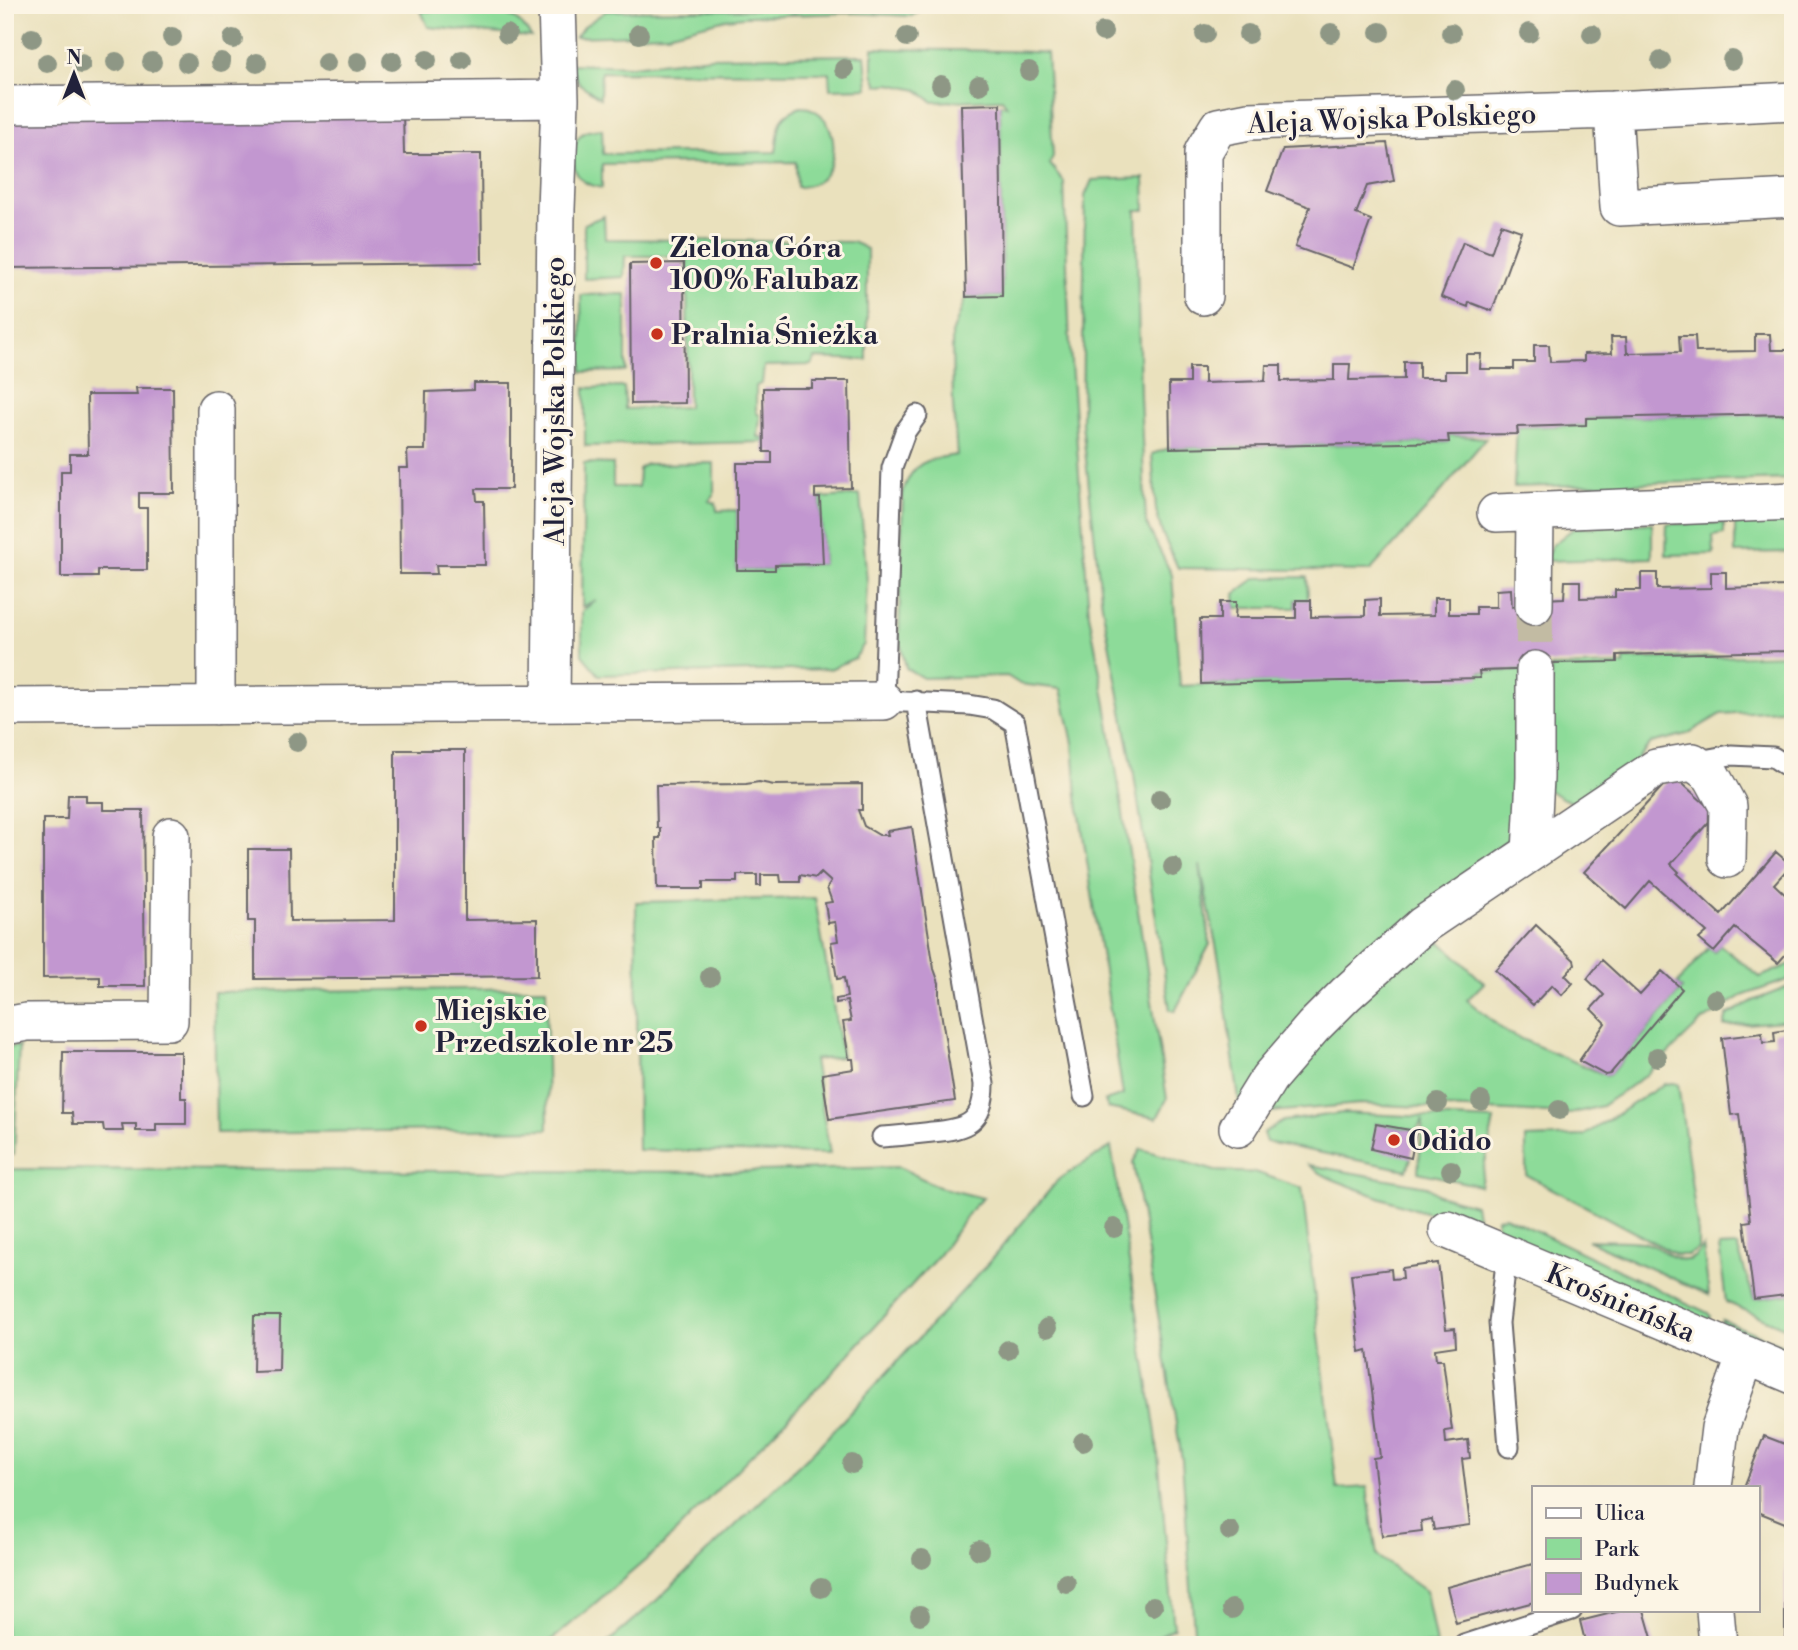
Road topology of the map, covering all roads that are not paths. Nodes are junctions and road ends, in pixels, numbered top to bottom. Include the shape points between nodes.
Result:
1 (557, 5) edge
2 (560, 99) junction
3 (1793, 101) edge
4 (5, 105) edge
5 (1614, 110) junction
6 (1793, 198) edge
7 (1203, 296) dead end
8 (216, 409) dead end
9 (917, 415) dead end
10 (1793, 501) edge
11 (1496, 513) dead end
12 (1535, 513) junction
13 (1534, 606) tunnel mouth
14 (1535, 670) tunnel mouth
15 (900, 701) junction
16 (551, 703) junction
17 (5, 706) edge
18 (216, 706) junction
19 (1693, 762) junction
20 (1793, 770) edge
21 (171, 836) dead end
22 (1531, 852) junction
23 (1727, 859) dead end
24 (5, 1026) edge
25 (1084, 1096) dead end
26 (1238, 1128) dead end
27 (882, 1137) dead end
28 (1448, 1230) dead end
29 (1507, 1254) junction
30 (1746, 1355) junction
31 (1793, 1375) edge
32 (1509, 1447) dead end
33 (1713, 1486) edge
34 (1566, 1612) edge
35 (1715, 1612) edge
36 (1464, 1645) edge
37 (1718, 1645) edge

1 - 2 street, Aleja Wojska Polskiego
2 - 4 street
2 - 16 street, Aleja Wojska Polskiego
3 - 5 street, Aleja Wojska Polskiego
5 - 6 street via 1619,207
5 - 7 street, Aleja Wojska Polskiego via 1249,121 1218,127 1203,152
8 - 18 street
9 - 15 lane via 905,432 892,468
10 - 12 street
11 - 12 street
12 - 13 street
14 - 22 street
15 - 16 street
15 - 25 lane via 993,709 1016,723
15 - 27 lane via 984,1098 980,1113 956,1130
16 - 18 street
17 - 18 street
19 - 20 lane via 1731,755 1773,757
19 - 22 street via 1657,768
19 - 23 street via 1711,775 1728,806
21 - 24 street via 169,1021
22 - 26 street via 1426,922 1346,994 1269,1078
28 - 29 street, Krośnieńska
29 - 30 street, Krośnieńska
29 - 32 lane via 1499,1323
30 - 31 street, Krośnieńska
30 - 33 street via 1720,1428
34 - 36 lane
35 - 37 street

